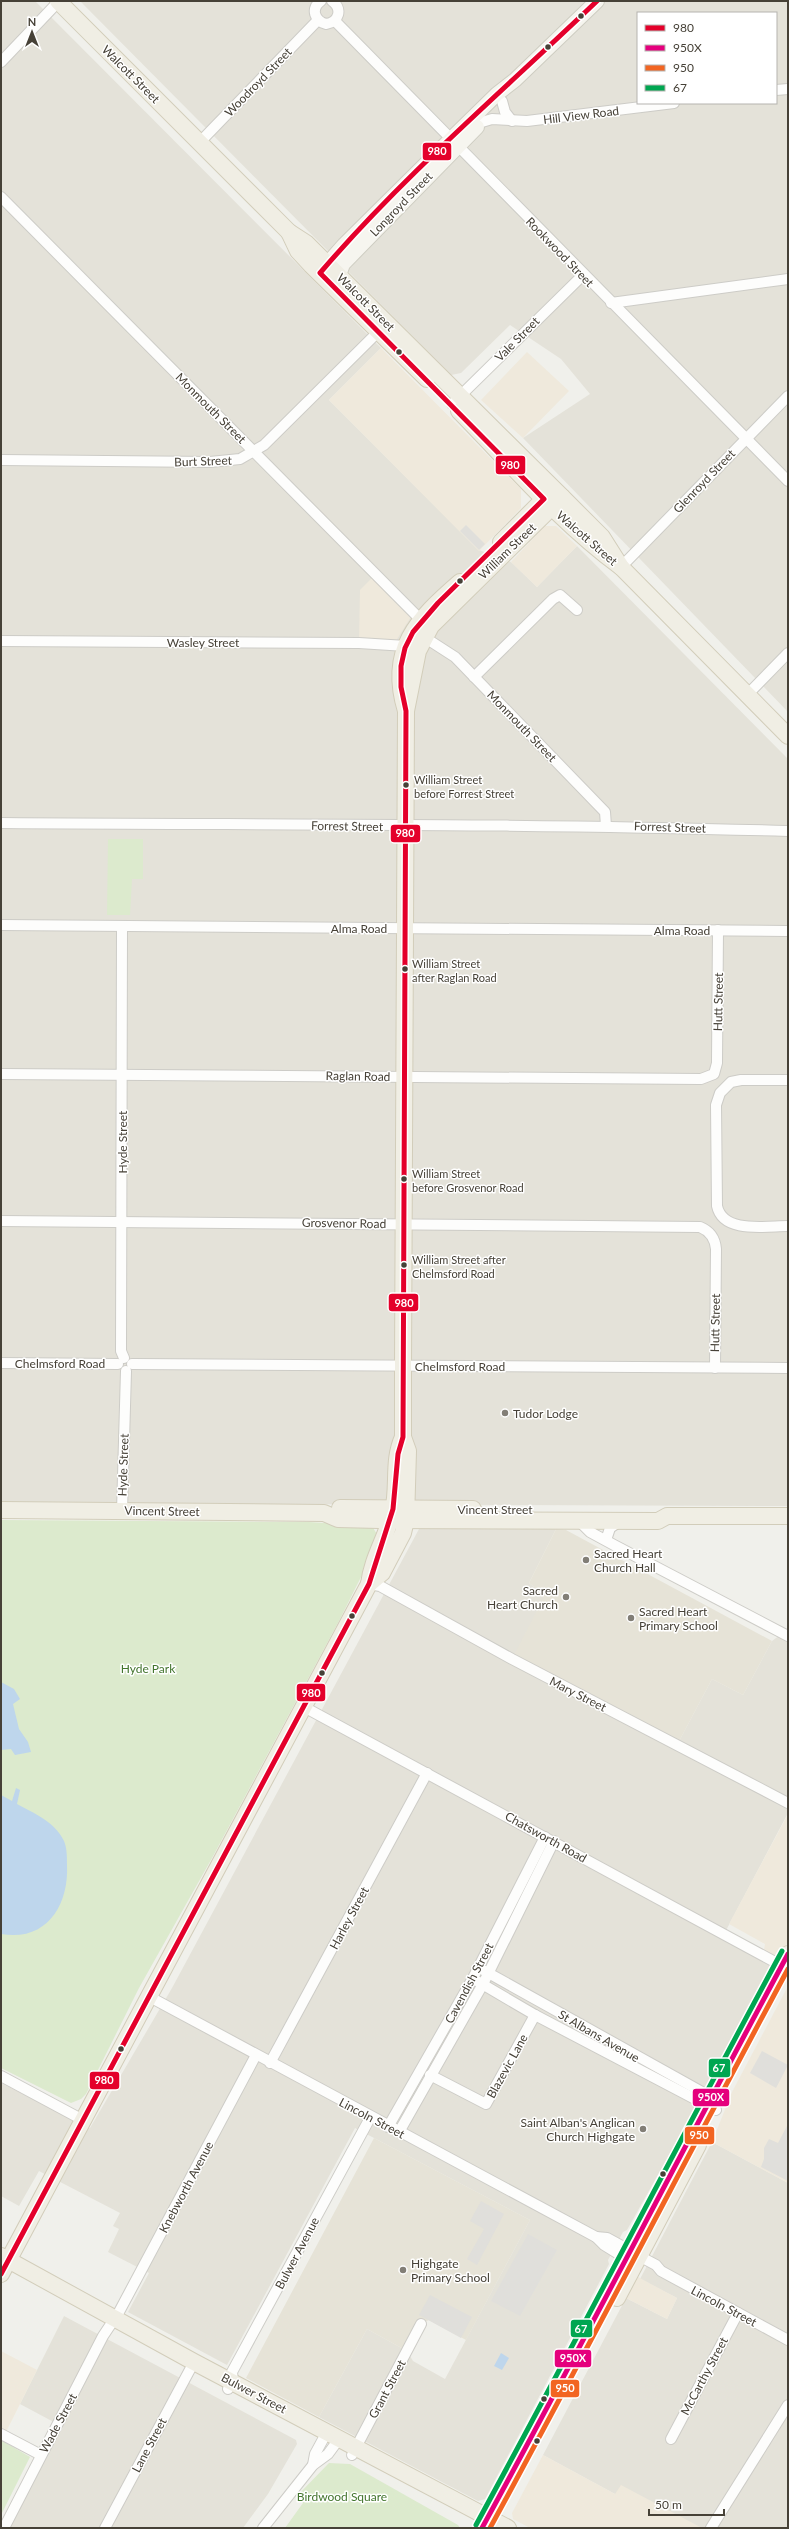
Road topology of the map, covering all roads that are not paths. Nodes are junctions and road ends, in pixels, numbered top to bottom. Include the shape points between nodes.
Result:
1 (59, 1) edge
2 (597, 1) edge
3 (318, 2) edge
4 (335, 2) edge
5 (318, 20) junction
6 (335, 21) junction
7 (1, 62) edge
8 (515, 80) junction
9 (788, 89) edge
10 (777, 90) edge
11 (502, 101) junction
12 (666, 104) edge
13 (512, 121) junction
14 (482, 122) junction
15 (454, 142) junction
16 (199, 143) junction
17 (1, 197) edge
18 (323, 269) junction
19 (339, 275) junction
20 (583, 275) junction
21 (788, 279) edge
22 (611, 303) junction
23 (379, 331) junction
24 (788, 396) edge
25 (456, 400) junction
26 (745, 439) junction
27 (253, 451) junction
28 (1, 460) edge
29 (788, 481) edge
30 (553, 498) junction
31 (621, 567) junction
32 (577, 610) dead end
33 (421, 620) junction
34 (424, 637) junction
35 (1, 641) edge
36 (406, 646) junction
37 (788, 653) edge
38 (474, 677) junction
39 (747, 695) junction
40 (406, 711) junction
41 (788, 736) edge
42 (1, 822) edge
43 (407, 826) junction
44 (606, 826) junction
45 (788, 831) edge
46 (1, 925) edge
47 (122, 926) junction
48 (406, 928) junction
49 (718, 930) junction
50 (788, 931) edge
51 (1, 1074) edge
52 (714, 1074) joint
53 (122, 1075) junction
54 (406, 1077) junction
55 (788, 1080) edge
56 (1, 1221) edge
57 (122, 1221) junction
58 (405, 1224) junction
59 (788, 1226) edge
60 (709, 1232) joint
61 (1, 1363) edge
62 (125, 1364) junction
63 (403, 1366) junction
64 (715, 1368) junction
65 (788, 1368) edge
66 (1, 1510) edge
67 (122, 1511) junction
68 (399, 1514) junction
69 (667, 1516) junction
70 (788, 1516) edge
71 (578, 1520) junction
72 (620, 1521) junction
73 (606, 1540) junction
74 (369, 1584) junction
75 (788, 1636) edge
76 (304, 1707) junction
77 (427, 1773) junction
78 (788, 1803) edge
79 (550, 1839) junction
80 (787, 1962) edge
81 (478, 1968) junction
82 (488, 1973) junction
83 (472, 1978) junction
84 (483, 1984) junction
85 (148, 1996) junction
86 (535, 2015) junction
87 (256, 2055) junction
88 (270, 2063) junction
89 (430, 2075) junction
90 (1, 2076) edge
91 (714, 2104) junction
92 (370, 2118) junction
93 (83, 2120) junction
94 (388, 2127) junction
95 (399, 2132) junction
96 (633, 2256) junction
97 (3, 2265) edge
98 (738, 2313) junction
99 (112, 2323) junction
100 (422, 2324) dead end
101 (788, 2340) edge
102 (192, 2365) junction
103 (230, 2386) junction
104 (788, 2406) edge
105 (1, 2434) edge
106 (671, 2438) dead end
107 (330, 2439) junction
108 (354, 2451) junction
109 (41, 2455) junction
110 (491, 2525) edge
111 (4, 2528) edge
112 (105, 2528) edge
113 (263, 2528) edge
114 (711, 2528) edge

1 - 7 street
1 - 16 main road, Walcott Street
2 - 8 main road, Longroyd Street
3 - 5 street via 315,13
4 - 6 street via 339,14
5 - 6 street via 326,24
5 - 16 street, Woodroyd Street
6 - 15 street, Rookwood Street
8 - 11 main road, Longroyd Street
8 - 15 main road, Longroyd Street via 497,94
9 - 10 street
11 - 13 street via 505,112
11 - 14 main road, Longroyd Street
12 - 13 street, Hill View Road
13 - 14 street, Hill View Road via 492,119
14 - 15 main road, Longroyd Street
15 - 18 main road, Longroyd Street
15 - 19 main road, Longroyd Street via 343,264
15 - 20 street, Rookwood Street
16 - 18 main road, Walcott Street via 289,232 306,243
17 - 27 street, Monmouth Street
18 - 19 main road, Walcott Street
18 - 23 main road, Walcott Street
19 - 25 main road, Walcott Street
20 - 22 street, Rookwood Street
20 - 25 street, Vale Street
21 - 22 street
22 - 26 street, Rookwood Street
23 - 25 main road, Walcott Street
23 - 27 street, Burt Street via 264,445
24 - 26 street, Glenroyd Street
25 - 30 main road, Walcott Street
26 - 29 street, Rookwood Street
26 - 31 street, Glenroyd Street
27 - 28 street, Burt Street via 240,459 218,462
27 - 33 street, Monmouth Street
30 - 31 main road, Walcott Street via 602,536
30 - 33 main road, William Street via 434,605
30 - 34 main road, William Street via 442,613
31 - 39 main road, Walcott Street
32 - 38 street via 560,595 553,599
33 - 36 main road, William Street
34 - 38 street, Monmouth Street via 455,657
34 - 40 main road, William Street via 414,666
35 - 36 street, Wasley Street via 359,643
36 - 40 main road, William Street via 401,663 399,689
37 - 39 street
38 - 44 street, Monmouth Street via 605,812
39 - 41 main road, Walcott Street
40 - 43 main road, William Street
42 - 43 street, Forrest Street
43 - 44 street, Forrest Street
43 - 48 main road, William Street
44 - 45 street, Forrest Street
46 - 47 street, Alma Road
47 - 48 street, Alma Road
47 - 53 street, Hyde Street
48 - 49 street, Alma Road
48 - 54 main road, William Street
49 - 50 street, Alma Road
49 - 52 street, Hutt Street via 717,1063
51 - 53 street, Raglan Road
52 - 54 street, Raglan Road via 701,1079
53 - 54 street, Raglan Road
53 - 57 street, Hyde Street
54 - 58 main road, William Street
55 - 59 street via 730,1082 724,1087 716,1105 717,1206 721,1218 737,1225
56 - 57 street, Grosvenor Road
57 - 58 street, Grosvenor Road
57 - 62 street, Hyde Street via 121,1351
58 - 60 street, Grosvenor Road via 694,1226
58 - 63 main road, William Street
60 - 64 street, Hutt Street via 715,1240 716,1249
61 - 62 street, Chelmsford Road
62 - 63 street, Chelmsford Road
62 - 67 street, Hyde Street
63 - 64 street, Chelmsford Road
63 - 68 main road, William Street via 403,1437 397,1451
64 - 65 street, Chelmsford Road
66 - 67 main road, Vincent Street
67 - 68 main road, Vincent Street via 324,1513 339,1508
68 - 69 main road, Vincent Street via 658,1511
68 - 71 main road, Vincent Street
68 - 74 main road, William Street via 403,1533 382,1573
69 - 70 main road, Vincent Street
69 - 72 main road, Vincent Street via 658,1520
71 - 72 main road, Vincent Street
71 - 73 street via 590,1532
72 - 73 street via 610,1528
73 - 75 street
74 - 76 main road, William Street
74 - 78 street, Mary Street via 380,1586 512,1659
76 - 77 street, Chatsworth Road
76 - 85 main road, William Street
77 - 79 street, Chatsworth Road
77 - 88 street, Harley Street
79 - 80 street, Chatsworth Road
79 - 81 street, Cavendish Street
79 - 82 street, Cavendish Street
80 - 91 main road
81 - 82 street, St Albans Avenue
81 - 83 street, Cavendish Street
82 - 84 street, Cavendish Street
82 - 91 street, St Albans Avenue
83 - 84 street, St Albans Avenue
83 - 94 street, Cavendish Street
84 - 86 street, St Albans Avenue
84 - 89 street, Cavendish Street
85 - 87 street, Lincoln Street
85 - 93 main road, William Street
86 - 89 street, Blazevic Lane via 486,2104
86 - 91 street, St Albans Avenue
87 - 88 street, Lincoln Street
87 - 99 street, Knebworth Avenue
88 - 92 street, Lincoln Street
89 - 95 street, Cavendish Street
90 - 93 street
91 - 96 main road
92 - 94 street, Lincoln Street
92 - 103 street, Bulwer Avenue via 232,2372
93 - 97 main road, William Street
94 - 95 street, Lincoln Street
95 - 96 street, Lincoln Street via 596,2237 604,2245
96 - 98 street, Lincoln Street via 656,2265 661,2271
96 - 110 main road via 580,2349
97 - 99 main road, Bulwer Street
98 - 101 street, Lincoln Street
98 - 106 street, McCarthy Street
99 - 102 main road, Bulwer Street
99 - 109 street, Wade Street
100 - 108 street, Grant Street
102 - 103 main road, Bulwer Street
102 - 112 street, Lane Street
103 - 107 main road, Bulwer Street
104 - 114 street
105 - 109 street
107 - 108 main road, Bulwer Street
107 - 113 street via 313,2465
108 - 110 main road, Bulwer Street
109 - 111 street, Wade Street

